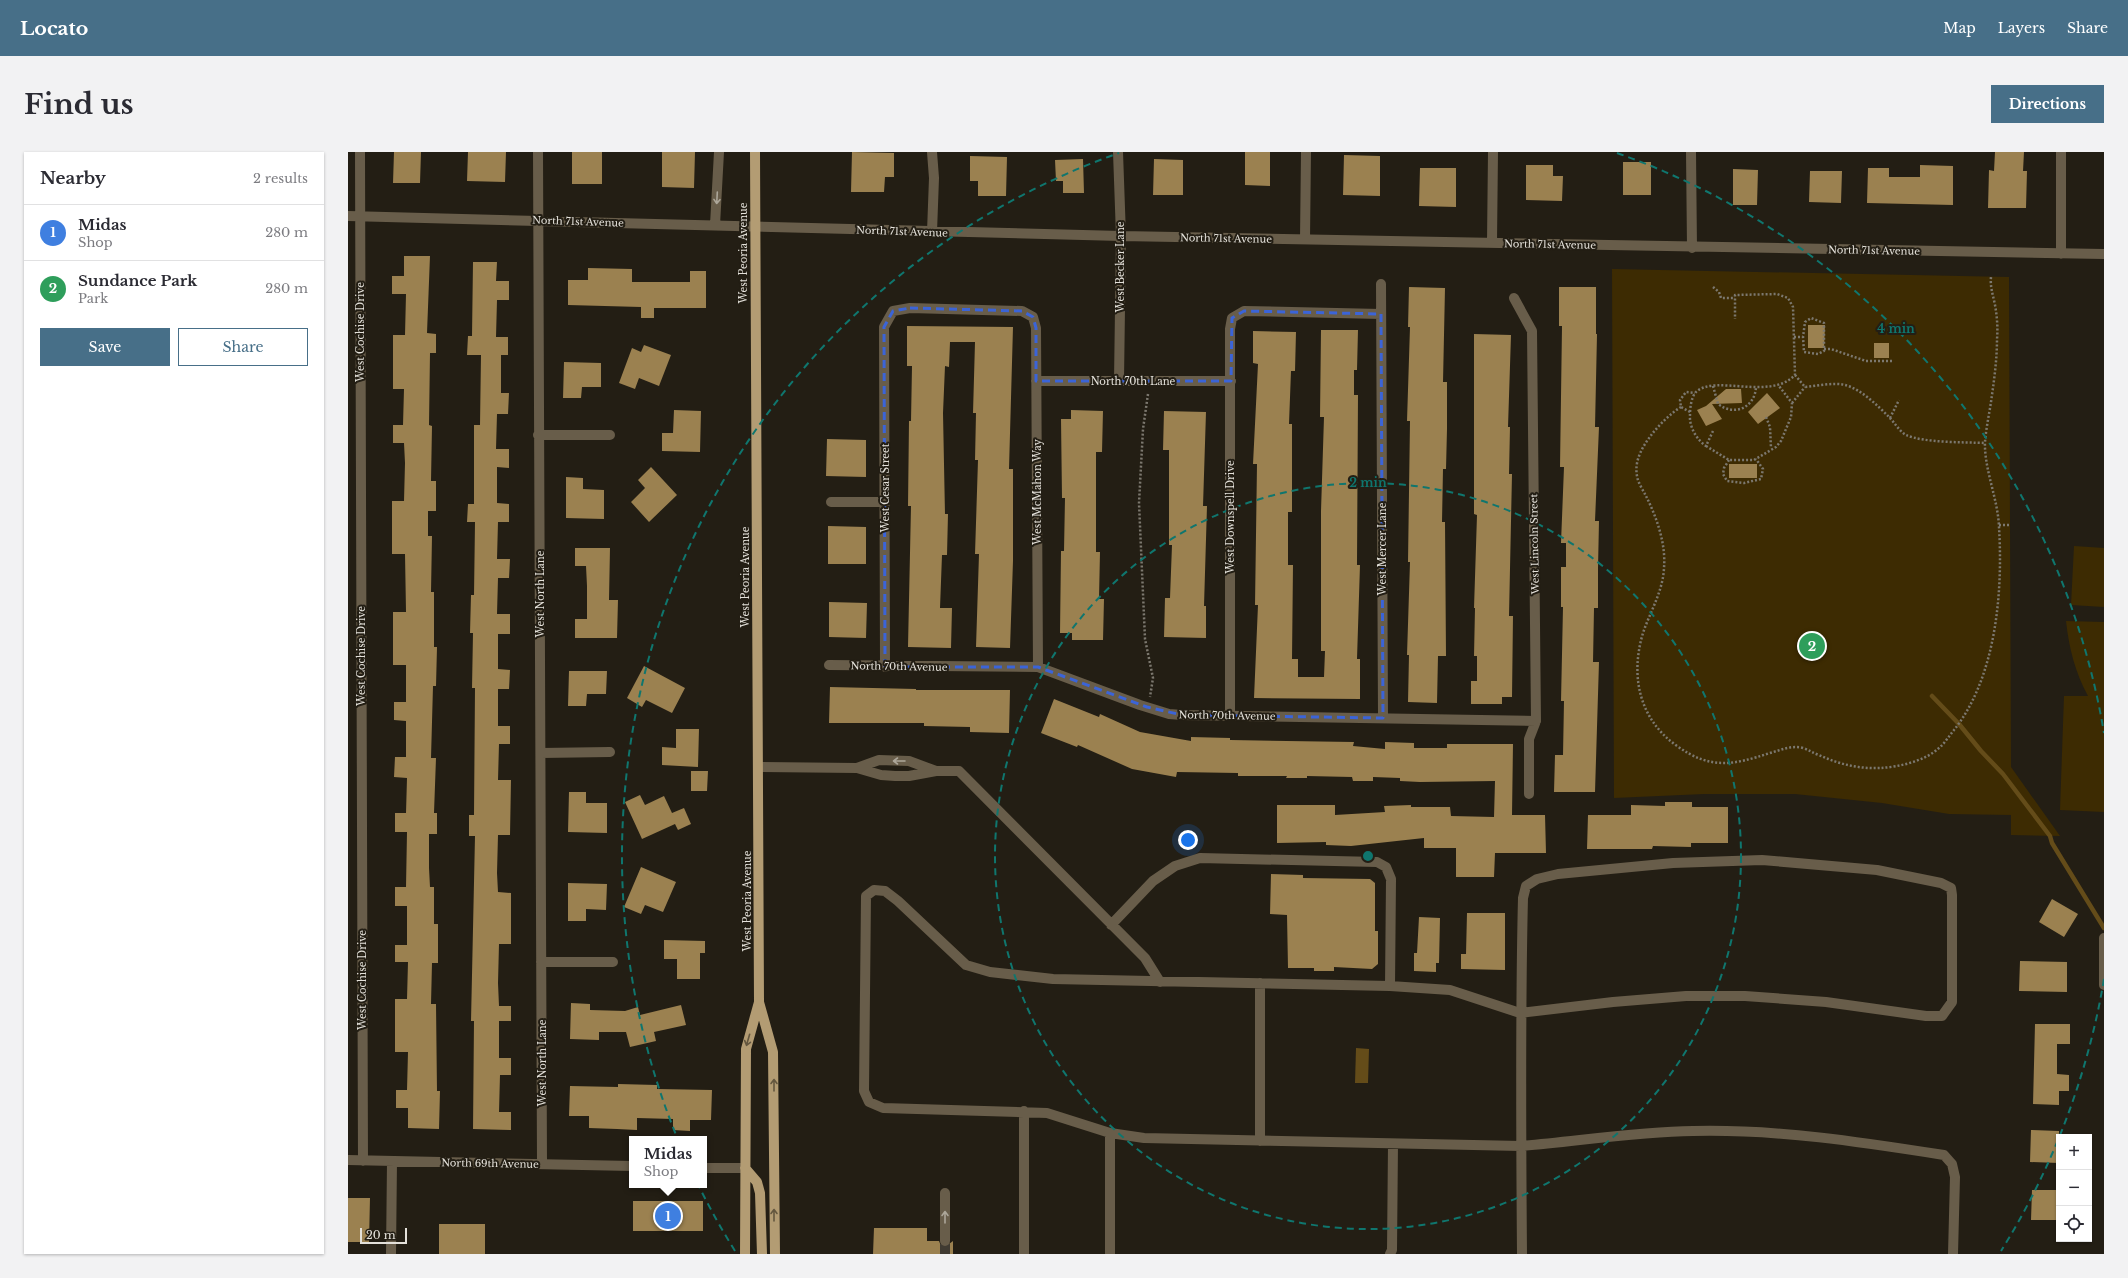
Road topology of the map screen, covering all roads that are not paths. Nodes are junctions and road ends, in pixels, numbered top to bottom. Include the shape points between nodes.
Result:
1 (360, 152) edge
2 (538, 152) edge
3 (719, 152) edge
4 (755, 152) edge
5 (932, 152) edge
6 (1118, 152) edge
7 (1306, 152) edge
8 (1493, 152) edge
9 (1691, 152) edge
10 (2061, 152) edge
11 (348, 216) edge
12 (360, 217) junction
13 (539, 220) junction
14 (715, 226) junction
15 (755, 227) junction
16 (932, 232) junction
17 (1121, 236) junction
18 (1305, 239) junction
19 (1492, 242) junction
20 (1692, 248) junction
21 (2061, 254) junction
22 (2104, 254) edge
23 (1381, 284) dead end
24 (1514, 298) dead end
25 (1381, 314) junction
26 (1033, 316) joint
27 (1036, 381) junction
28 (1119, 381) junction
29 (1231, 381) junction
30 (538, 435) junction
31 (610, 435) dead end
32 (831, 502) dead end
33 (885, 502) junction
34 (829, 665) dead end
35 (886, 667) junction
36 (1038, 667) junction
37 (1230, 716) junction
38 (1383, 718) junction
39 (1536, 721) junction
40 (610, 752) dead end
41 (540, 753) junction
42 (758, 767) junction
43 (857, 768) junction
44 (936, 771) junction
45 (1529, 794) dead end
46 (1111, 925) junction
47 (2104, 938) edge
48 (541, 962) junction
49 (613, 962) dead end
50 (1160, 982) junction
51 (1260, 983) junction
52 (2104, 985) edge
53 (1390, 986) junction
54 (759, 1002) junction
55 (1520, 1013) junction
56 (1024, 1111) junction
57 (1110, 1133) junction
58 (1260, 1141) junction
59 (1393, 1144) junction
60 (1521, 1146) junction
61 (348, 1160) edge
62 (363, 1160) junction
63 (392, 1161) junction
64 (542, 1164) junction
65 (629, 1166) edge
66 (707, 1168) edge
67 (745, 1168) junction
68 (945, 1193) dead end
69 (945, 1241) tunnel mouth
70 (392, 1254) edge
71 (745, 1254) edge
72 (762, 1254) edge
73 (775, 1254) edge
74 (1024, 1254) edge
75 (1110, 1254) edge
76 (1390, 1254) edge
77 (1522, 1254) edge
78 (1953, 1254) edge

1 - 12 street, West Cochise Drive
2 - 13 street, West North Lane
3 -> 14 street
4 - 15 main road, West Peoria Avenue
5 - 16 street
6 - 17 street, West Becker Lane
7 - 18 street
8 - 19 street
9 - 20 street
10 - 21 street
11 - 12 street, North 71st Avenue
12 - 13 street, North 71st Avenue
12 - 62 street, West Cochise Drive
13 - 14 street, North 71st Avenue
13 - 30 street, West North Lane
14 - 15 street, North 71st Avenue
15 - 16 street, North 71st Avenue
15 - 42 main road, West Peoria Avenue
16 - 17 street, North 71st Avenue
17 - 18 street, North 71st Avenue
17 - 28 street, West Becker Lane
18 - 19 street, North 71st Avenue
19 - 20 street, North 71st Avenue
20 - 21 street, North 71st Avenue
21 - 22 street, North 71st Avenue
23 - 25 street, West Mercer Lane
24 - 39 street, West Lincoln Street via 1532,331
25 - 29 street, West Downspell Drive via 1244,311 1232,318
25 - 38 street, West Mercer Lane
26 - 27 street, West McMahon Way via 1036,328
26 - 33 street, West Cesar Street via 1022,311 910,308 893,311 884,327
27 - 28 street, North 70th Lane
27 - 36 street, West McMahon Way
28 - 29 street, North 70th Lane
29 - 37 street, West Downspell Drive
30 - 31 street
30 - 41 street, West North Lane
32 - 33 street
33 - 35 street, West Cesar Street
34 - 35 street, North 70th Avenue
35 - 36 street, North 70th Avenue
36 - 37 street, North 70th Avenue via 1169,714
37 - 38 street, North 70th Avenue
38 - 39 street, North 70th Avenue
39 - 45 street, West Lincoln Street via 1529,739
40 - 41 street
41 - 48 street, West North Lane
42 - 43 street
42 - 54 main road, West Peoria Avenue
43 - 44 street via 881,775 909,776
44 -> 43 street via 909,761 879,760
44 - 46 street via 959,771
46 - 50 street via 1145,958
46 - 53 street via 1153,881 1175,866 1200,858 1377,862 1386,867 1391,879
47 - 52 street
48 - 49 street
48 - 64 street, West North Lane
50 - 51 street
50 - 56 street via 1053,980 990,972 966,964 885,891 874,890 866,896 864,1091 869,1102 883,1108
51 - 53 street
51 - 58 street
53 - 55 street via 1450,990
54 -> 67 main road, West Peoria Avenue via 746,1049
73 -> 54 main road, West Peoria Avenue via 774,1052
55 - 55 street via 1686,996 1745,996 1826,1002 1942,1016 1952,1002 1952,895 1950,888 1940,883 1877,870 1762,860 1673,863 1558,874 1526,886 1523,898
55 - 60 street
56 - 57 street via 1047,1113
56 - 74 street
57 - 58 street via 1144,1138
57 - 75 street
58 - 59 street
59 - 60 street
59 - 76 street
60 - 77 street
60 - 78 street via 1635,1134 1747,1131 1849,1140 1944,1155 1952,1164 1955,1177
61 - 62 street, North 69th Avenue
62 - 63 street, North 69th Avenue
63 - 64 street, North 69th Avenue
63 - 70 street
64 - 65 street, North 69th Avenue
66 - 67 street
67 - 71 main road, West Peoria Avenue
67 - 72 main road via 757,1182 760,1193
69 -> 68 street

